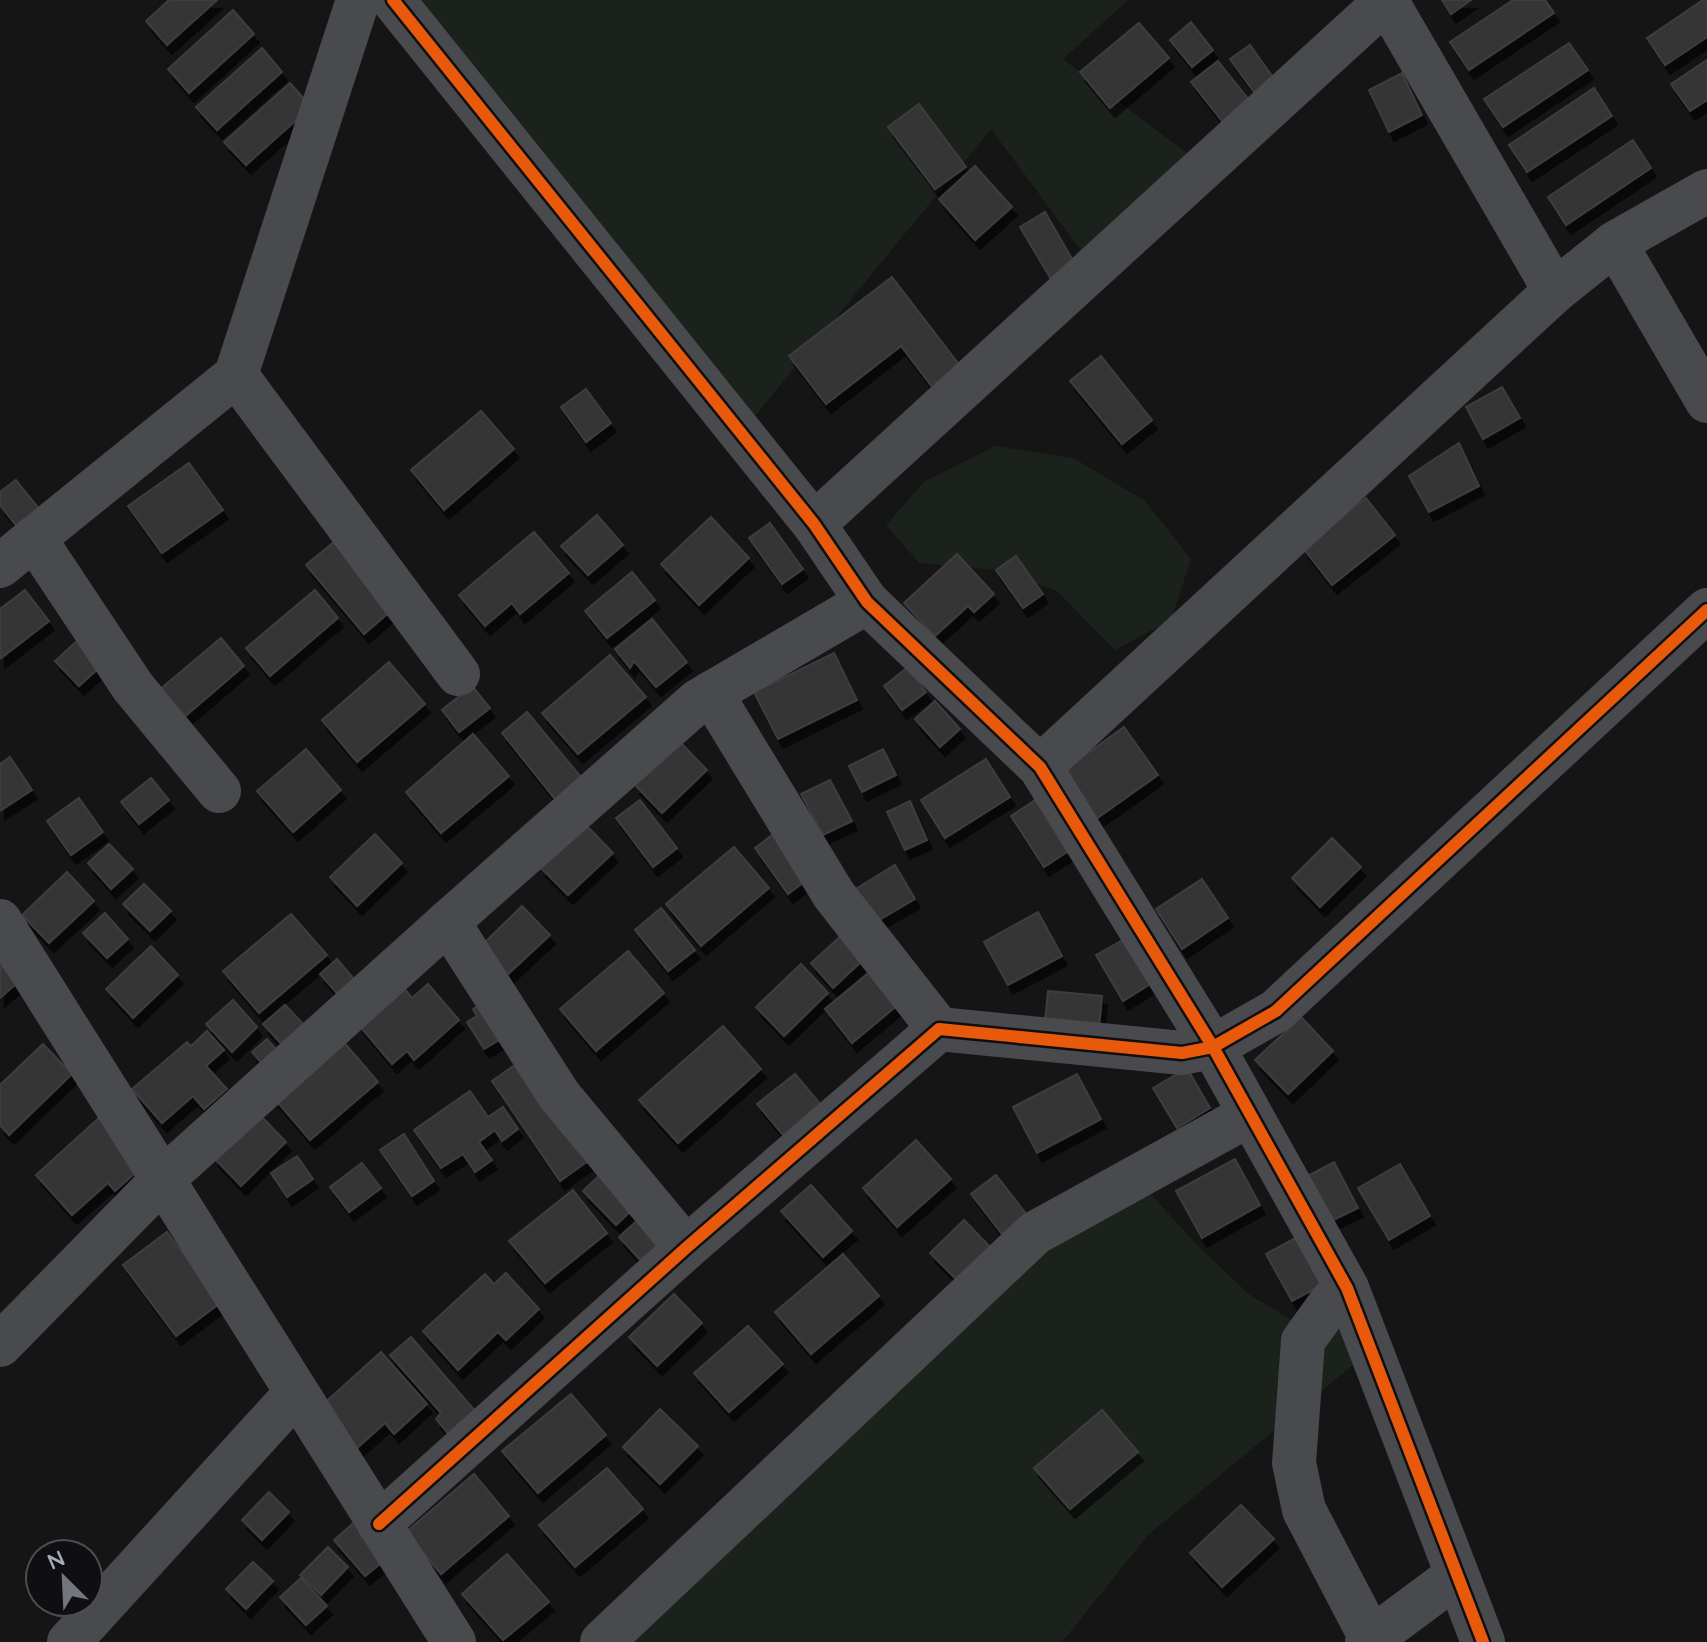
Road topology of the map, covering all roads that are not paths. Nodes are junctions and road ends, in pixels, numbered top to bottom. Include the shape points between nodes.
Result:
1 (358, 0) edge
2 (393, 0) edge
3 (1386, 0) edge
4 (1707, 191) edge
5 (1615, 243) junction
6 (1555, 291) junction
7 (236, 375) junction
8 (1707, 401) edge
9 (814, 524) junction
10 (34, 538) junction
11 (0, 566) edge
12 (867, 602) junction
13 (1707, 610) edge
14 (458, 674) dead end
15 (711, 693) junction
16 (1040, 767) junction
17 (219, 791) dead end
18 (0, 921) edge
19 (448, 922) junction
20 (939, 1029) junction
21 (1213, 1047) junction
22 (1249, 1115) junction
23 (163, 1179) junction
24 (686, 1248) junction
25 (1347, 1288) junction
26 (0, 1345) edge
27 (296, 1393) junction
28 (379, 1524) junction
29 (1457, 1575) junction
30 (1370, 1641) edge
31 (69, 1642) edge
32 (454, 1642) edge
33 (602, 1642) edge
34 (1483, 1642) edge

1 - 7 street
2 - 9 street
3 - 6 street
3 - 9 street
4 - 5 street
5 - 6 street
5 - 8 street
6 - 16 street
7 - 10 street
7 - 14 street
9 - 12 street
10 - 11 street
10 - 17 street via 133,687
12 - 15 street
12 - 16 street
13 - 21 street via 1276,1011
15 - 19 street
15 - 20 street via 834,895
16 - 21 street
18 - 23 street
19 - 23 street
19 - 24 street via 559,1095
20 - 21 street via 1182,1053
20 - 24 street
21 - 22 street
22 - 25 street
22 - 33 street via 1035,1233
23 - 26 street
23 - 27 street
24 - 28 street
25 - 29 street
25 - 30 street via 1303,1341 1294,1463 1304,1510
27 - 28 street
27 - 31 street
28 - 32 street
29 - 30 street
29 - 34 street

